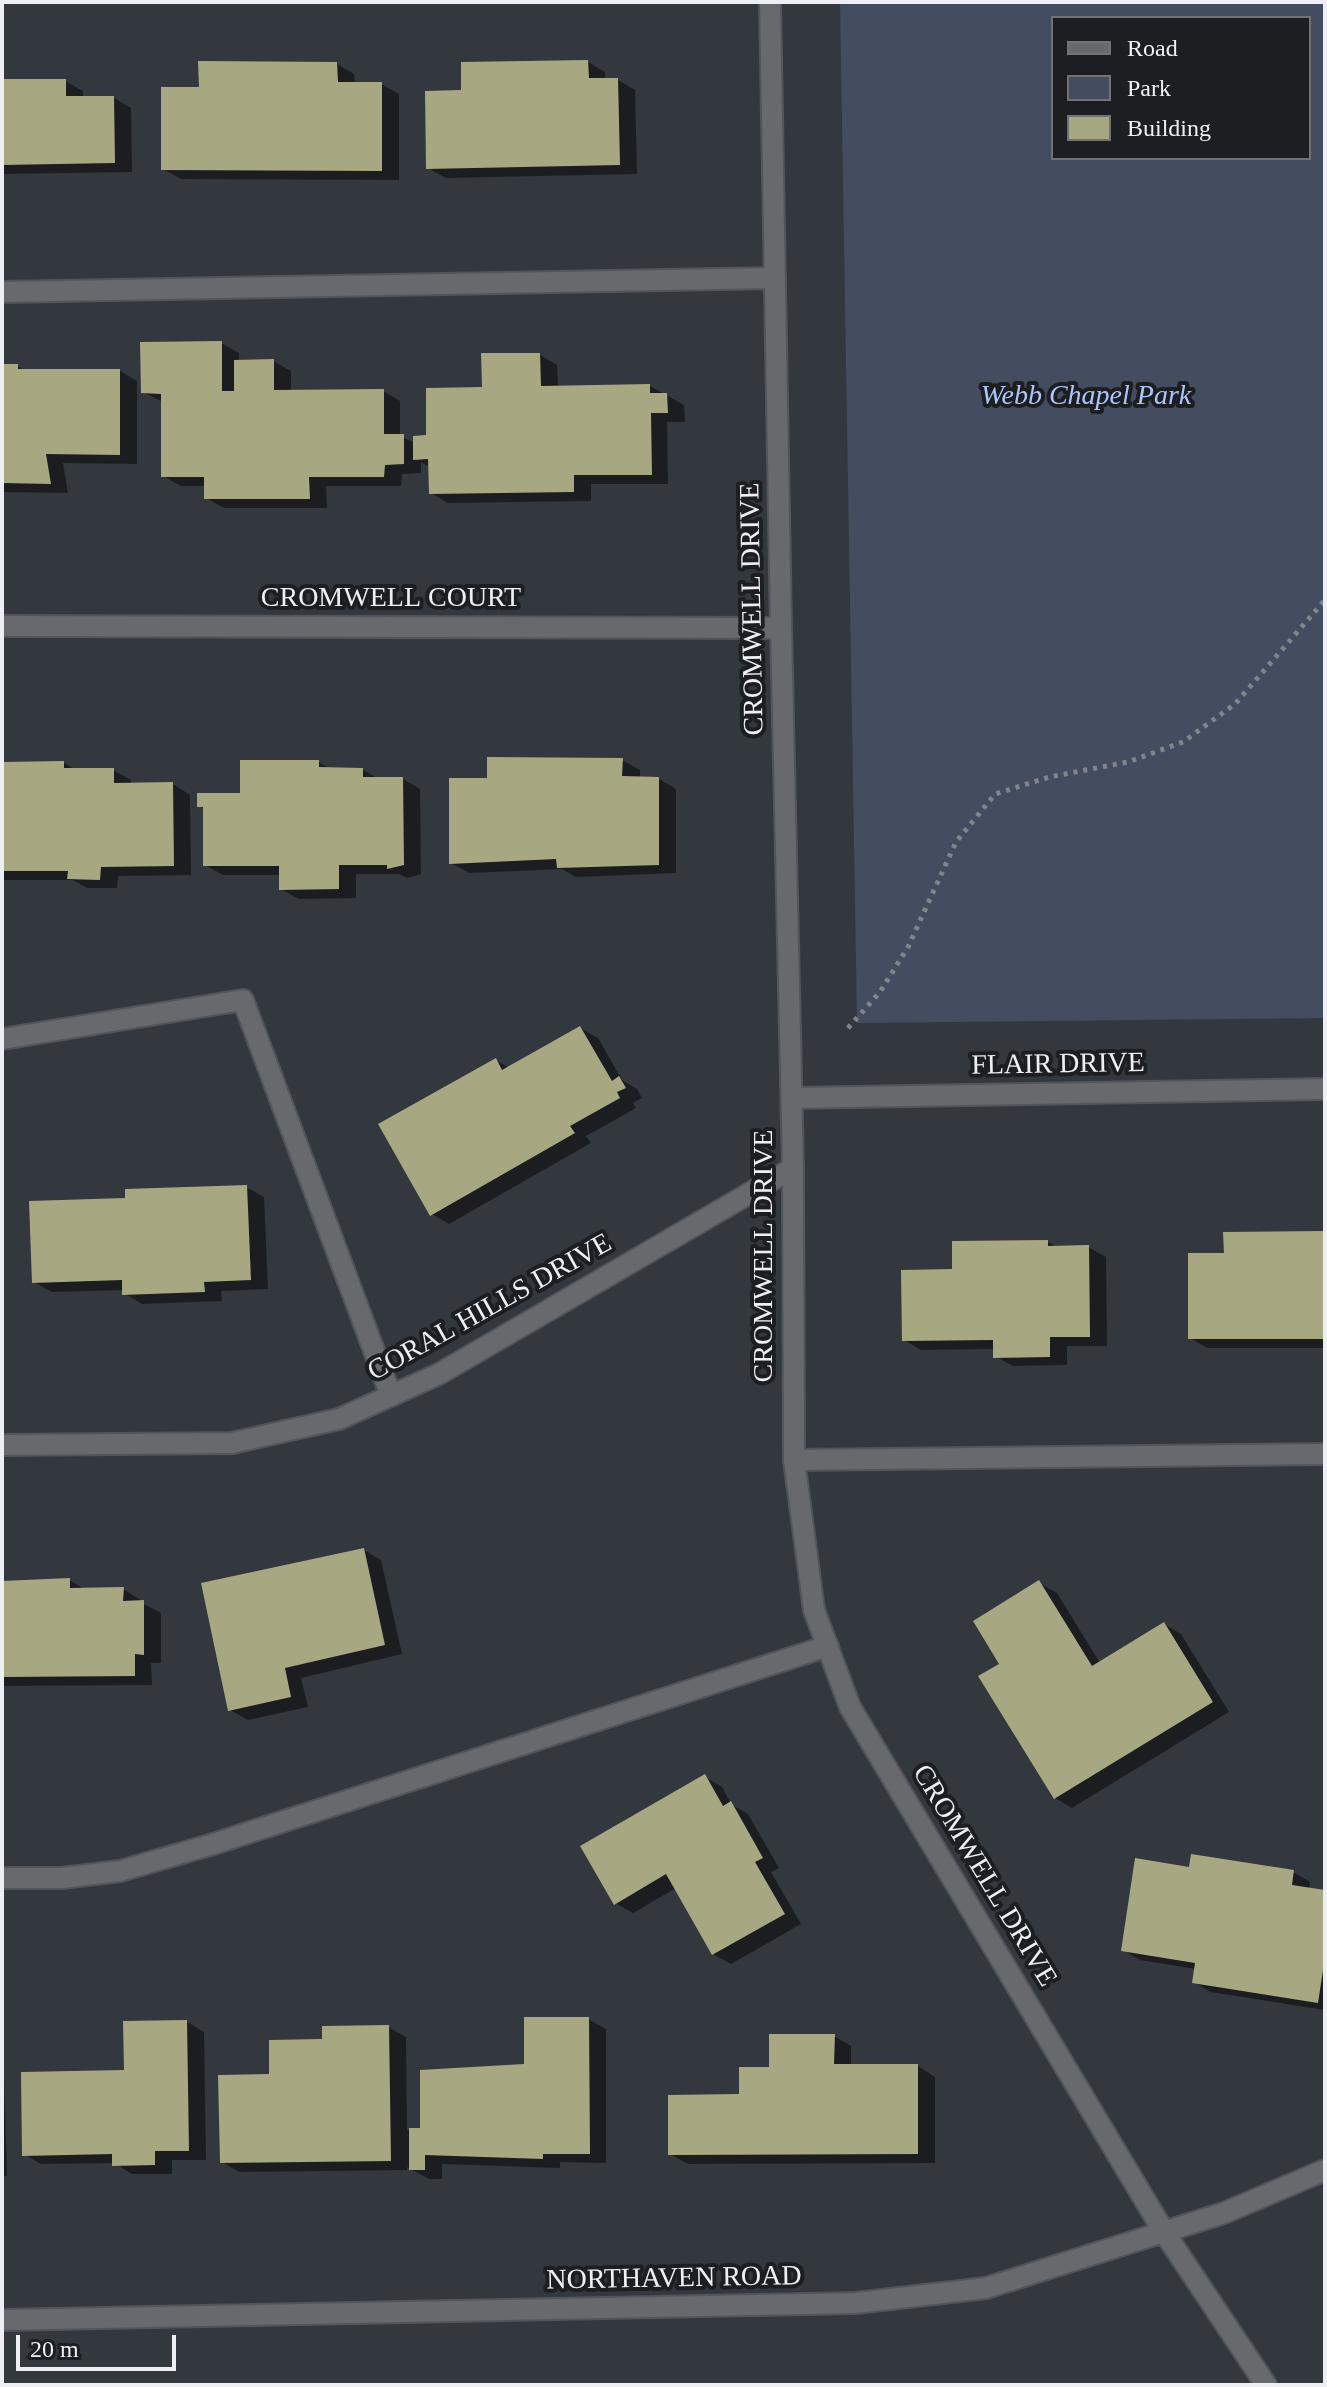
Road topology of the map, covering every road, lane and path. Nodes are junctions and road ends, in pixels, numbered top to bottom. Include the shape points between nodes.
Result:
1 (770, 2) edge
2 (775, 278) junction
3 (2, 292) edge
4 (1325, 600) edge
5 (2, 626) edge
6 (781, 628) junction
7 (848, 1028) dead end
8 (2, 1039) edge
9 (1325, 1089) edge
10 (792, 1098) junction
11 (793, 1168) junction
12 (391, 1396) junction
13 (2, 1445) edge
14 (1325, 1454) edge
15 (794, 1460) junction
16 (828, 1646) junction
17 (2, 1878) edge
18 (1325, 2170) edge
19 (1164, 2232) junction
20 (2, 2320) edge
21 (1266, 2385) edge

1 - 2 street, CROMWELL DRIVE
2 - 3 street
2 - 6 street, CROMWELL DRIVE
4 - 7 path via 1235,704 1183,742 1128,762 995,794 956,842 908,947 880,992
5 - 6 street, CROMWELL COURT
6 - 10 street, CROMWELL DRIVE
8 - 12 street via 243,1000
9 - 10 street, FLAIR DRIVE
10 - 11 street, CROMWELL DRIVE
11 - 12 street, CORAL HILLS DRIVE via 439,1374
11 - 15 street, CROMWELL DRIVE
12 - 13 street, CORAL HILLS DRIVE via 339,1419 232,1443
14 - 15 street
15 - 16 street, CROMWELL DRIVE via 814,1610
16 - 17 street via 120,1871
16 - 19 street, CROMWELL DRIVE via 850,1707
18 - 19 street, NORTHAVEN ROAD
19 - 20 street, NORTHAVEN ROAD via 986,2288 856,2303
19 - 21 street, CROMWELL DRIVE

